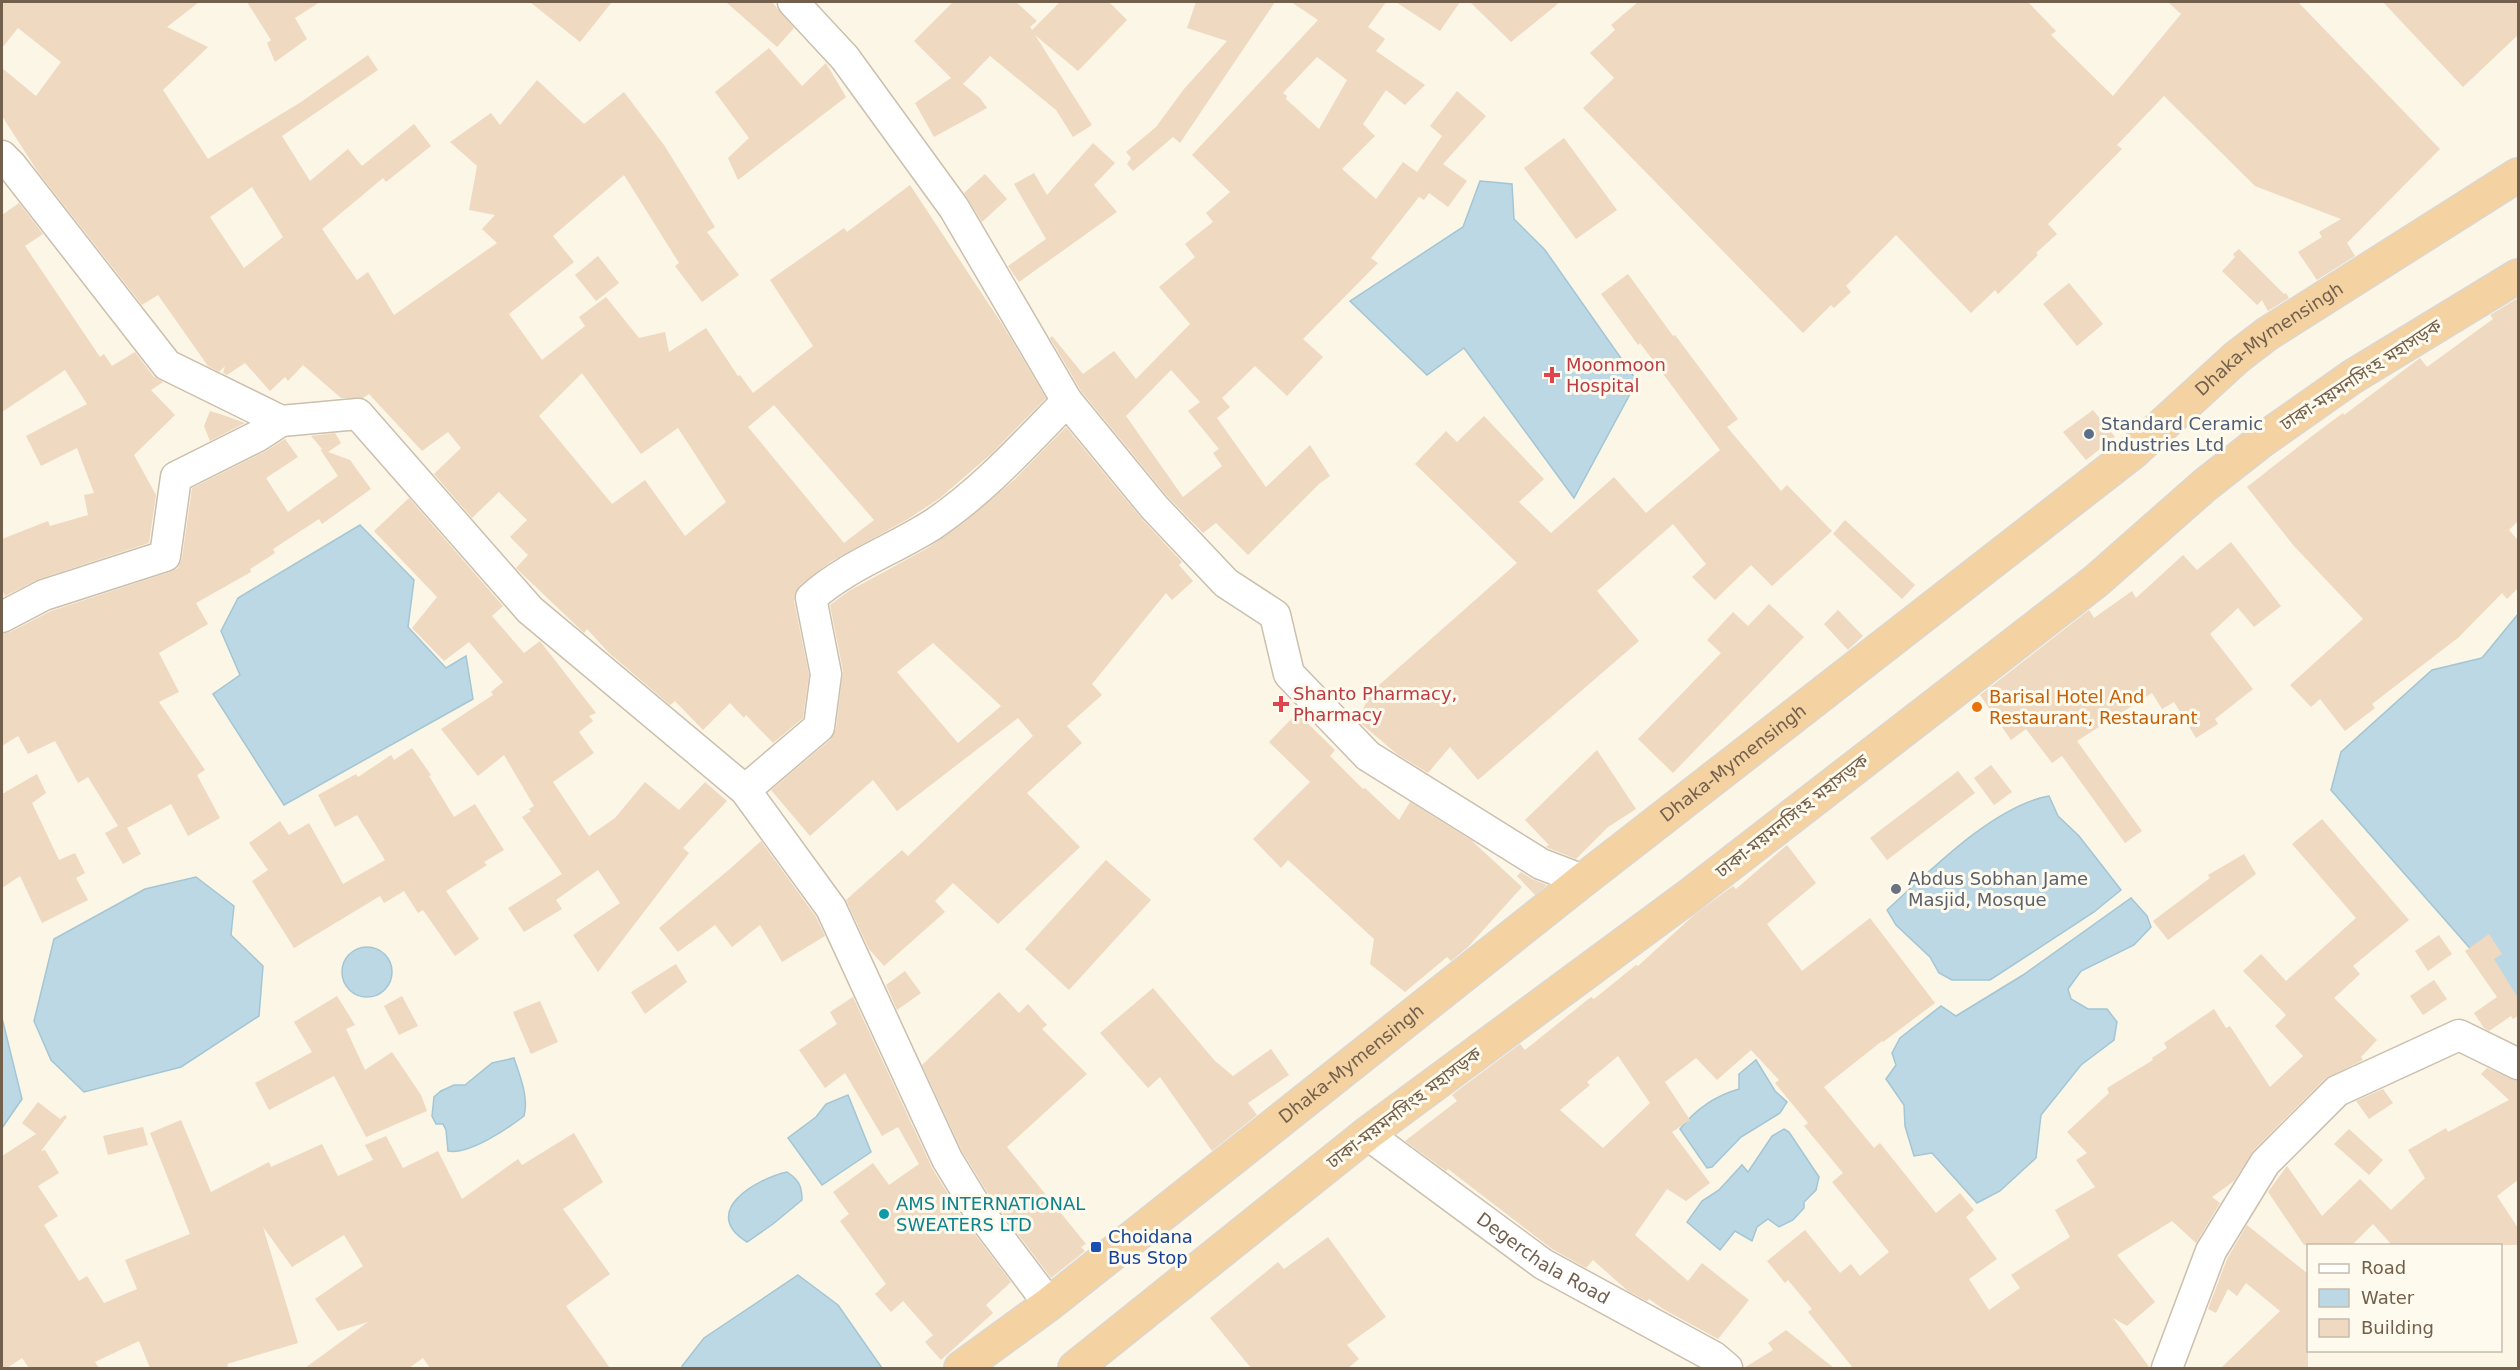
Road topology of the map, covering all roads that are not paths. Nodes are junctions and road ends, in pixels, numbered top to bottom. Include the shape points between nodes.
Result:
1 (793, 2) edge
2 (5, 164) edge
3 (2518, 175) edge
4 (2518, 276) edge
5 (1067, 401) junction
6 (281, 421) junction
7 (2, 617) edge
8 (745, 790) junction
9 (1583, 880) junction
10 (2518, 1064) edge
11 (1367, 1134) junction
12 (1049, 1304) junction
13 (961, 1368) edge
14 (1075, 1368) edge
15 (1727, 1368) edge
16 (2167, 1368) edge

1 - 5 street via 845,57 954,208
2 - 6 street via 167,365
3 - 9 highway, Dhaka-Mymensingh via 2267,334 2133,452
4 - 11 highway, ঢাকা-ময়মনসিংহ মহাসড়ক via 2352,377 2261,441 2087,589 1689,896
5 - 8 street via 994,475 933,524 829,583 811,598 826,674 819,727
5 - 9 street via 1155,507 1226,583 1275,615 1288,674 1368,756 1541,864
6 - 7 street via 176,477 165,556 44,595
6 - 8 street via 358,414 530,610
8 - 12 street via 831,908 947,1159 978,1210
9 - 12 highway, Dhaka-Mymensingh
10 - 16 street via 2459,1035 2337,1091 2265,1163 2211,1251
11 - 14 highway, ঢাকা-ময়মনসিংহ মহাসড়ক
11 - 15 street, Degerchala Road via 1543,1264 1714,1357
12 - 13 highway, Dhaka-Mymensingh

